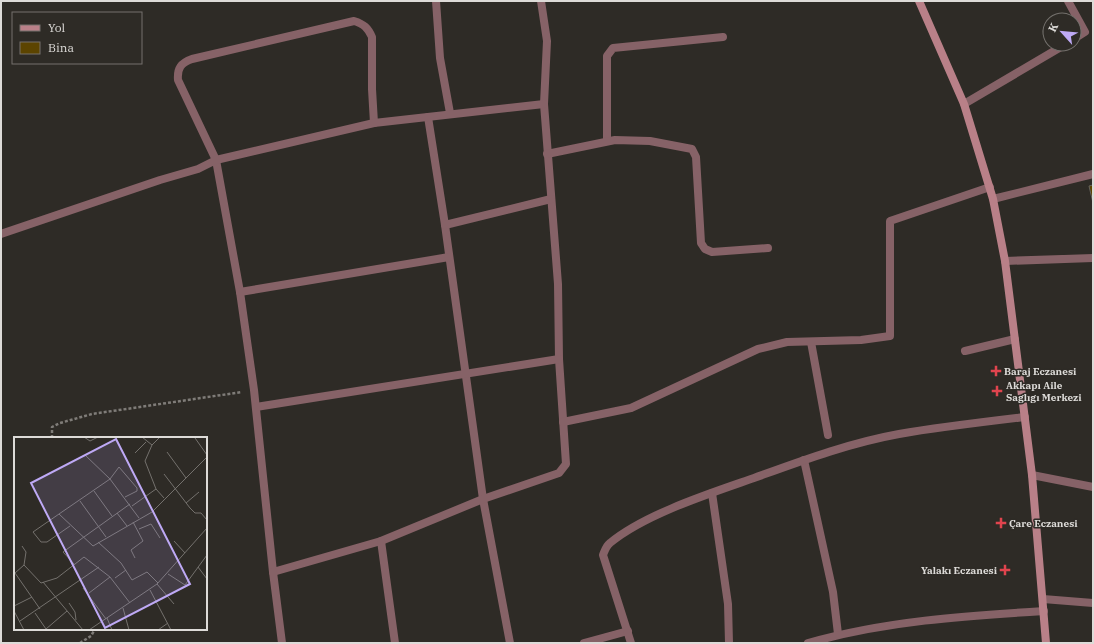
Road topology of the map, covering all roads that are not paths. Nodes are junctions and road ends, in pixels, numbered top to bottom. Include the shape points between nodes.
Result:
1 (436, 1) edge
2 (541, 1) edge
3 (919, 1) edge
4 (1068, 1) edge
5 (1074, 12) edge
6 (723, 37) dead end
7 (1052, 52) edge
8 (544, 104) junction
9 (964, 104) junction
10 (450, 113) junction
11 (428, 117) junction
12 (374, 123) junction
13 (607, 141) junction
14 (547, 154) junction
15 (216, 160) junction
16 (1093, 174) edge
17 (990, 186) junction
18 (551, 199) junction
19 (993, 199) junction
20 (445, 225) junction
21 (2, 234) edge
22 (768, 248) dead end
23 (449, 257) junction
24 (1093, 258) edge
25 (1005, 261) junction
26 (240, 292) junction
27 (1015, 339) junction
28 (811, 342) junction
29 (965, 351) dead end
30 (559, 359) junction
31 (466, 374) junction
32 (256, 407) junction
33 (1025, 417) junction
34 (563, 422) junction
35 (828, 435) dead end
36 (804, 460) junction
37 (1032, 475) junction
38 (1093, 487) edge
39 (712, 493) junction
40 (483, 499) junction
41 (381, 541) junction
42 (273, 572) junction
43 (1043, 599) junction
44 (1093, 603) edge
45 (1044, 611) junction
46 (628, 631) junction
47 (838, 634) junction
48 (282, 643) edge
49 (395, 643) edge
50 (510, 643) edge
51 (584, 643) edge
52 (631, 643) edge
53 (729, 643) edge
54 (808, 643) edge
55 (1046, 643) edge

1 - 10 street via 440,58
2 - 8 street via 547,41
3 - 9 main road
4 - 5 street
6 - 13 street via 613,48 607,56
7 - 9 street
8 - 10 street
8 - 14 street
9 - 17 main road
10 - 11 street
11 - 12 street
11 - 20 street
12 - 15 street
12 - 15 street via 372,37 368,29 354,21 331,26 182,63 177,71 178,80
13 - 14 street
13 - 22 street via 650,141 692,150 696,157 701,243 705,249 712,252
14 - 18 street
15 - 21 street via 198,169
15 - 26 street
16 - 19 street
17 - 19 main road
17 - 28 street via 890,221 890,336
18 - 20 street
18 - 30 street via 558,284
19 - 25 main road
20 - 23 street
23 - 26 street
23 - 31 street
24 - 25 street
25 - 27 main road
26 - 32 street
27 - 29 street
27 - 33 main road
28 - 34 street via 787,342 758,349 630,408
28 - 35 street
30 - 31 street
30 - 34 street
31 - 32 street
31 - 40 street
32 - 42 street
33 - 36 street via 898,434
33 - 37 main road
34 - 40 street via 566,464 559,473
36 - 39 street
36 - 47 street via 833,592
37 - 38 street
37 - 43 main road
39 - 46 street via 658,515 621,535 605,548 603,555
39 - 53 street via 728,604
40 - 41 street
40 - 50 street
41 - 42 street
41 - 49 street
42 - 48 street
43 - 44 street
43 - 45 main road
45 - 47 street via 942,618
45 - 55 main road
46 - 51 street
46 - 52 street
47 - 54 street

